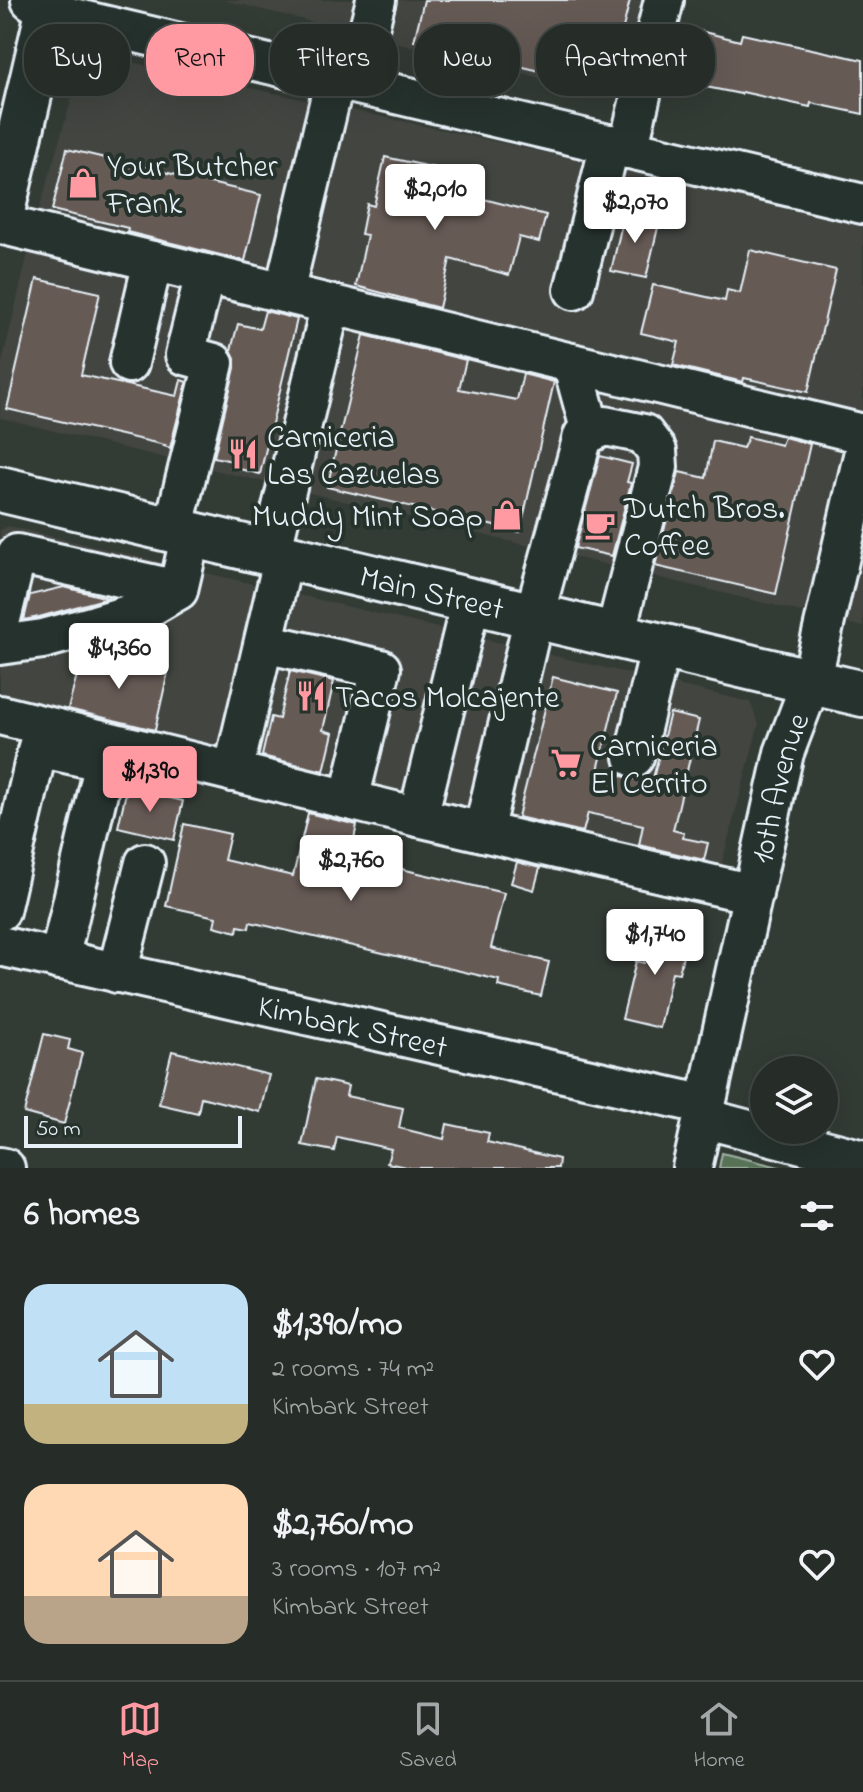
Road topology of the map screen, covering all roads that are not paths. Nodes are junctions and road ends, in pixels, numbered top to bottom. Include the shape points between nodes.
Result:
1 (376, 0) edge
2 (664, 0) edge
3 (43, 4) edge
4 (367, 24) edge
5 (270, 63) edge
6 (398, 94) edge
7 (341, 96) edge
8 (12, 111) edge
9 (619, 146) junction
10 (863, 204) edge
11 (0, 222) edge
12 (153, 261) junction
13 (205, 274) junction
14 (574, 290) dead end
15 (284, 293) junction
16 (331, 304) junction
17 (129, 363) dead end
18 (572, 363) junction
19 (591, 432) junction
20 (863, 434) edge
21 (861, 473) edge
22 (0, 489) edge
23 (182, 532) junction
24 (278, 555) junction
25 (178, 590) junction
26 (471, 601) junction
27 (534, 616) junction
28 (0, 623) edge
29 (615, 635) junction
30 (264, 643) junction
31 (0, 645) edge
32 (661, 646) junction
33 (811, 682) junction
34 (863, 694) edge
35 (0, 715) edge
36 (634, 757) dead end
37 (233, 772) junction
38 (349, 800) junction
39 (418, 817) junction
40 (483, 832) junction
41 (145, 863) dead end
42 (753, 894) junction
43 (0, 911) edge
44 (0, 946) edge
45 (59, 960) junction
46 (117, 973) junction
47 (705, 1112) junction
48 (863, 1160) edge
49 (692, 1168) edge

1 - 4 street
2 - 9 street
3 - 5 street
3 - 8 main road
6 - 9 street
7 - 15 street
8 - 11 main road
9 - 10 street
9 - 14 street
11 - 12 street
12 - 13 street
12 - 17 street
13 - 15 street
13 - 23 street via 185,355 214,363
15 - 16 street
16 - 18 street
16 - 24 street
18 - 19 street
18 - 20 street
19 - 27 street via 583,436
19 - 29 street via 605,426 644,434 657,451 658,467
21 - 33 street, 10th Avenue
22 - 23 main road, Main Street
23 - 24 main road, Main Street
23 - 25 street
24 - 26 main road, Main Street
24 - 30 street
25 - 28 street via 17,554
25 - 31 street via 144,610 43,639
26 - 27 main road, Main Street
26 - 39 street
27 - 29 main road, Main Street
27 - 40 street
29 - 32 main road, Main Street
30 - 37 street
30 - 38 street via 381,669
32 - 33 main road, Main Street
32 - 36 street
33 - 34 main road, Main Street
33 - 42 street, 10th Avenue via 784,753
35 - 37 street
37 - 38 street
38 - 39 street
39 - 40 street
40 - 42 street
41 - 46 street
42 - 47 street, 10th Avenue
43 - 45 street via 38,747 105,762
44 - 45 street, Kimbark Street
45 - 46 street, Kimbark Street
46 - 47 street, Kimbark Street
47 - 48 street, Kimbark Street
47 - 49 street, 10th Avenue

